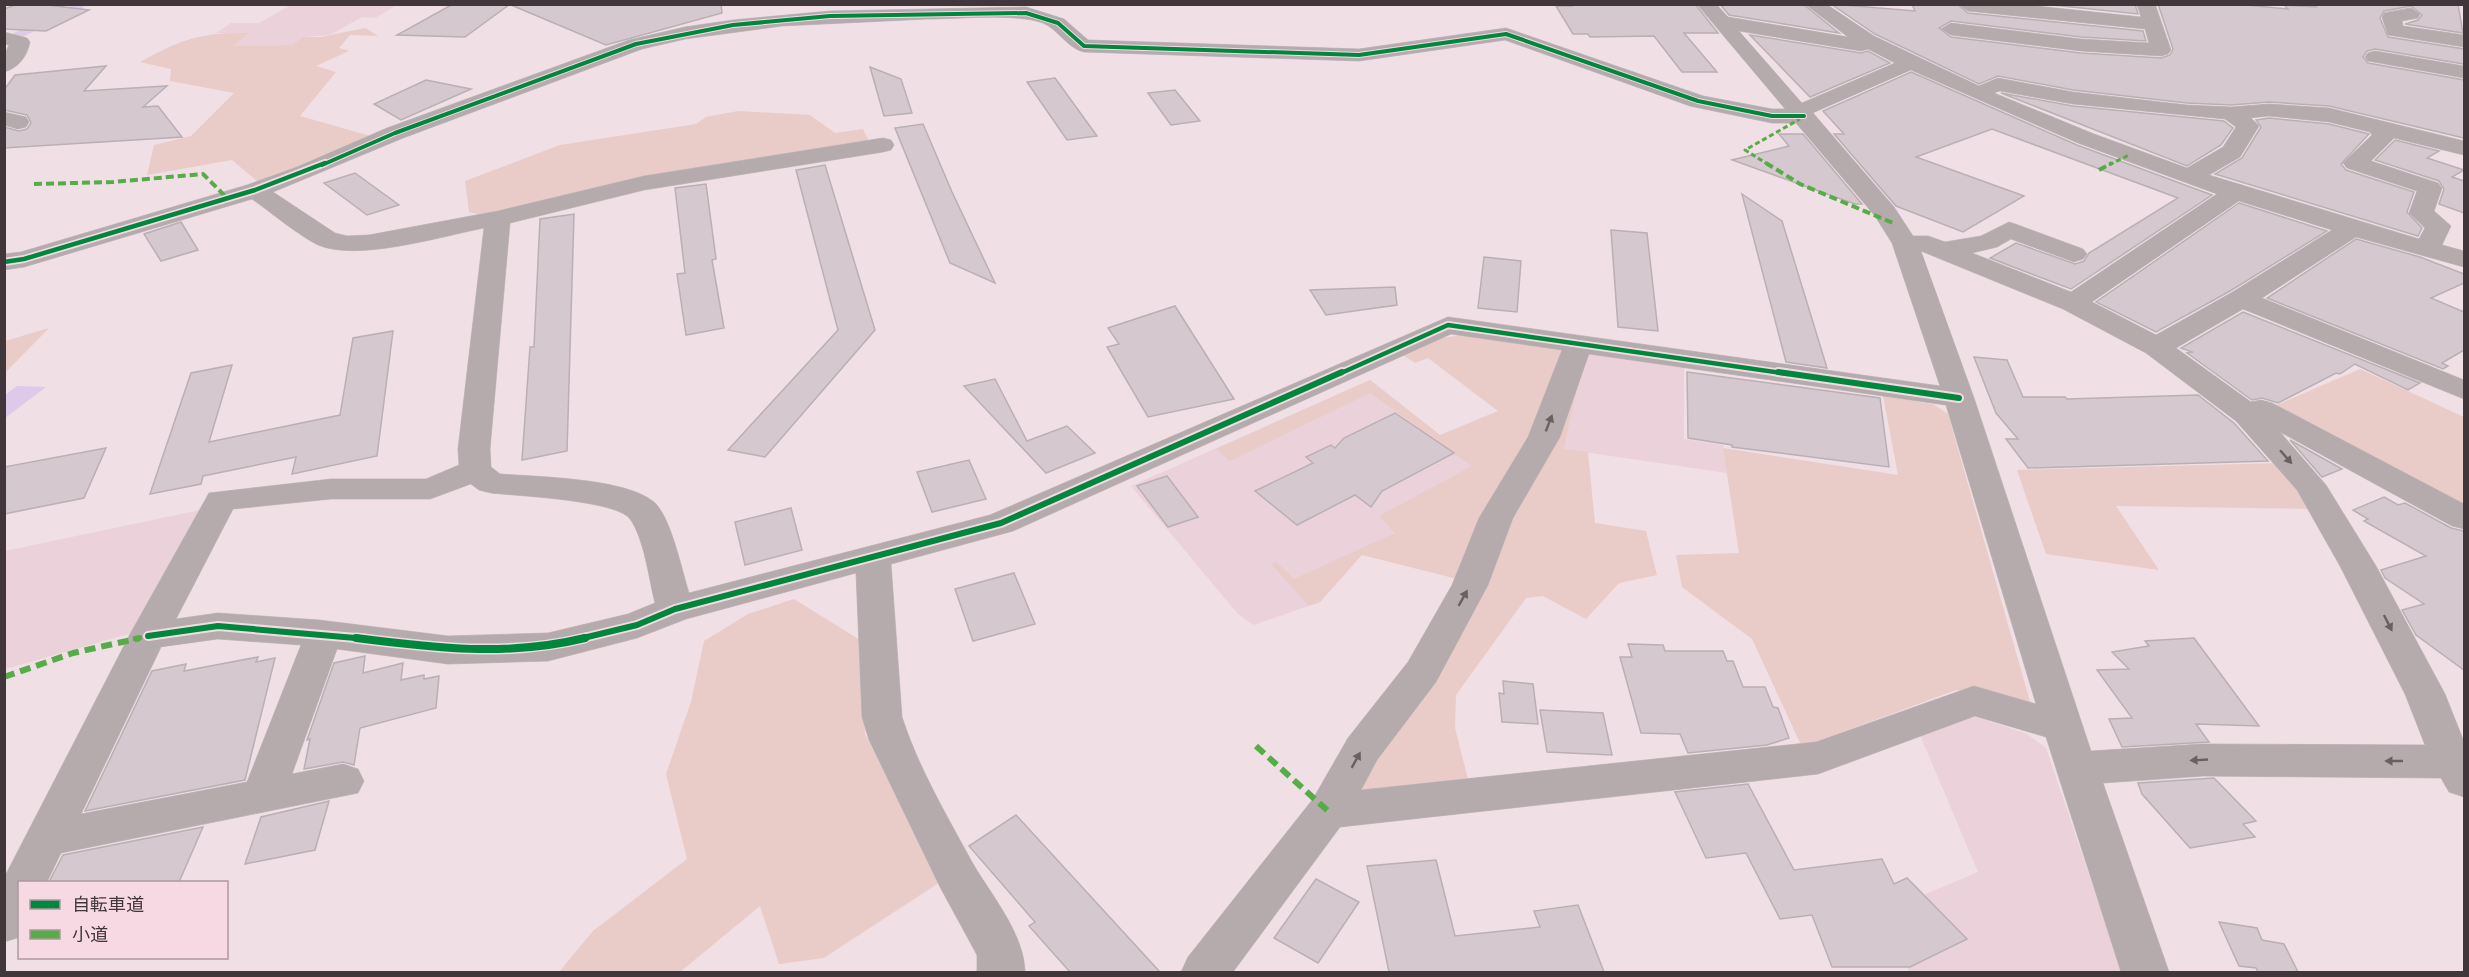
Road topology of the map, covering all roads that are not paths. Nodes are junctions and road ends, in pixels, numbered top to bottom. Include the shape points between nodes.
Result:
1 (1814, 4) edge
2 (2146, 4) edge
3 (1968, 5) edge
4 (2409, 12) edge
5 (1713, 14) edge
6 (2152, 24) junction
7 (1951, 29) junction
8 (8, 38) edge
9 (2464, 41) edge
10 (1910, 52) junction
11 (2375, 57) dead end
12 (4, 66) edge
13 (2464, 72) edge
14 (2256, 91) dead end
15 (2326, 92) dead end
16 (1977, 93) junction
17 (2269, 110) junction
18 (1801, 113) junction
19 (2231, 113) junction
20 (2329, 115) junction
21 (2377, 124) junction
22 (883, 145) dead end
23 (2464, 148) edge
24 (2190, 176) junction
25 (255, 190) junction
26 (2237, 191) junction
27 (498, 218) junction
28 (2352, 228) junction
29 (1905, 243) junction
30 (2427, 249) junction
31 (1942, 250) junction
32 (2073, 254) dead end
33 (2464, 259) edge
34 (4, 262) edge
35 (2241, 299) junction
36 (2073, 303) junction
37 (1579, 343) junction
38 (2156, 346) junction
39 (2464, 366) edge
40 (2451, 384) edge
41 (1959, 398) junction
42 (2247, 414) junction
43 (475, 470) junction
44 (2464, 518) edge
45 (873, 558) junction
46 (675, 609) junction
47 (324, 634) junction
48 (148, 636) junction
49 (2063, 727) junction
50 (2077, 768) junction
51 (2460, 768) edge
52 (343, 781) dead end
53 (264, 796) junction
54 (1328, 811) junction
55 (47, 838) junction
56 (26, 881) edge
57 (18, 897) edge
58 (4, 922) edge
59 (1001, 972) edge
60 (1205, 972) edge
61 (2145, 972) edge

1 - 10 street via 1842,26
2 - 6 street
3 - 6 street
3 - 7 street
4 - 9 street via 2391,17 2395,30
5 - 10 street
5 - 18 street
6 - 7 street via 2162,50 2081,45
7 - 10 street
8 - 12 street via 20,42 20,48
10 - 16 street
10 - 18 street
11 - 13 street
14 - 17 street
15 - 20 street
16 - 19 street via 1998,84 2122,105
16 - 24 street via 2064,131
17 - 19 street
17 - 20 street
18 - 25 street via 1772,116 1698,101 1506,34 1359,55 1311,54 1093,47 1075,41 1065,28 1047,18 1026,13 810,16 636,44 395,133
18 - 29 street via 1885,212
19 - 24 street via 2248,126 2232,152
20 - 21 street
21 - 23 street
21 - 30 street via 2384,136 2355,163 2430,188 2421,213 2438,226
22 - 27 street via 644,183
24 - 26 street
25 - 27 street via 312,232 347,244
25 - 34 street
26 - 28 street
26 - 36 street
27 - 43 street
28 - 30 street
28 - 35 street
29 - 31 street via 1928,244
29 - 41 street
30 - 33 street
31 - 32 street via 1988,242 2009,230
31 - 36 street
35 - 38 street
35 - 40 street
36 - 38 street
37 - 41 street
37 - 45 street via 1448,325 1040,507 1000,523
54 -> 37 street via 1362,749 1422,672 1470,585 1496,518 1544,437
38 - 42 street
39 - 40 street
41 - 49 street
42 - 44 street via 2261,408
42 -> 51 street via 2310,485 2358,566
43 - 46 street via 491,483 610,495 642,510 654,533
43 - 48 street via 430,489 331,489 221,500
45 - 46 street
45 - 59 street via 882,717 956,874 1000,953
46 - 47 street via 637,625 548,647 448,650
47 - 48 street via 218,626
47 - 53 street
48 - 55 street
49 - 50 street
49 - 54 street via 1974,701 1818,758
51 -> 50 street via 2203,760
50 - 61 street
52 - 53 street
53 - 55 street
54 - 60 street
55 - 56 street
57 - 58 street

